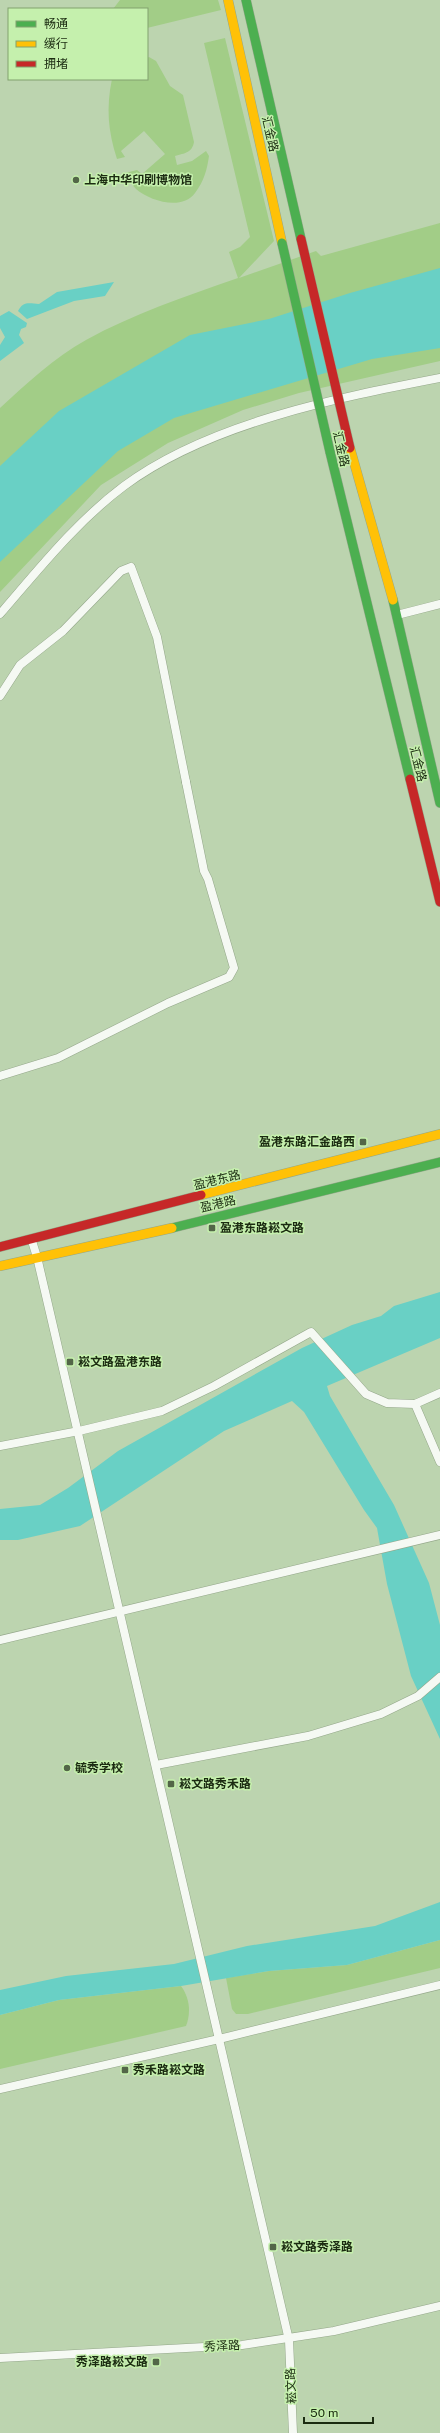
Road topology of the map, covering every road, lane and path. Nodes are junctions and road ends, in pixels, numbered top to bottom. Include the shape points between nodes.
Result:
1 (228, 0) edge
2 (246, 0) edge
3 (440, 378) edge
4 (440, 604) edge
5 (0, 614) edge
6 (397, 615) junction
7 (0, 696) edge
8 (440, 803) edge
9 (440, 902) edge
10 (0, 1076) edge
11 (440, 1134) edge
12 (440, 1162) edge
13 (32, 1241) junction
14 (0, 1247) edge
15 (37, 1257) junction
16 (0, 1266) edge
17 (440, 1393) edge
18 (415, 1404) junction
19 (77, 1431) junction
20 (0, 1446) edge
21 (440, 1462) edge
22 (440, 1535) edge
23 (120, 1610) junction
24 (0, 1640) edge
25 (440, 1677) edge
26 (156, 1765) junction
27 (440, 1985) edge
28 (219, 2039) junction
29 (0, 2089) edge
30 (440, 2306) edge
31 (289, 2340) junction
32 (0, 2358) edge
33 (293, 2433) edge

1 - 9 main road, 汇金路, bridge via 330,452
2 - 6 main road, 汇金路, bridge via 350,448
3 - 5 street via 373,391 256,422 180,452 125,486 75,528
4 - 6 street
6 - 8 main road, 汇金路
7 - 10 street via 20,665 63,631 121,571 131,567 156,637 204,871 234,968 229,977 168,1003 58,1058
11 - 13 main road, 盈港东路
12 - 15 main road, 盈港路 via 217,1217
13 - 14 main road, 盈港东路
13 - 15 street, 崧文路
15 - 16 main road, 盈港路
15 - 19 street, 崧文路
17 - 18 street
18 - 19 street via 386,1403 366,1394 311,1332 214,1386 162,1411
18 - 21 street
19 - 20 street
19 - 23 street, 崧文路
22 - 23 street
23 - 24 street
23 - 26 street, 崧文路
25 - 26 street via 418,1696 381,1714 308,1736
26 - 28 street, 崧文路
27 - 28 street
28 - 29 street
28 - 31 street, 崧文路
30 - 31 street, 秀泽路
31 - 32 street, 秀泽路 via 242,2345
31 - 33 street, 崧文路

